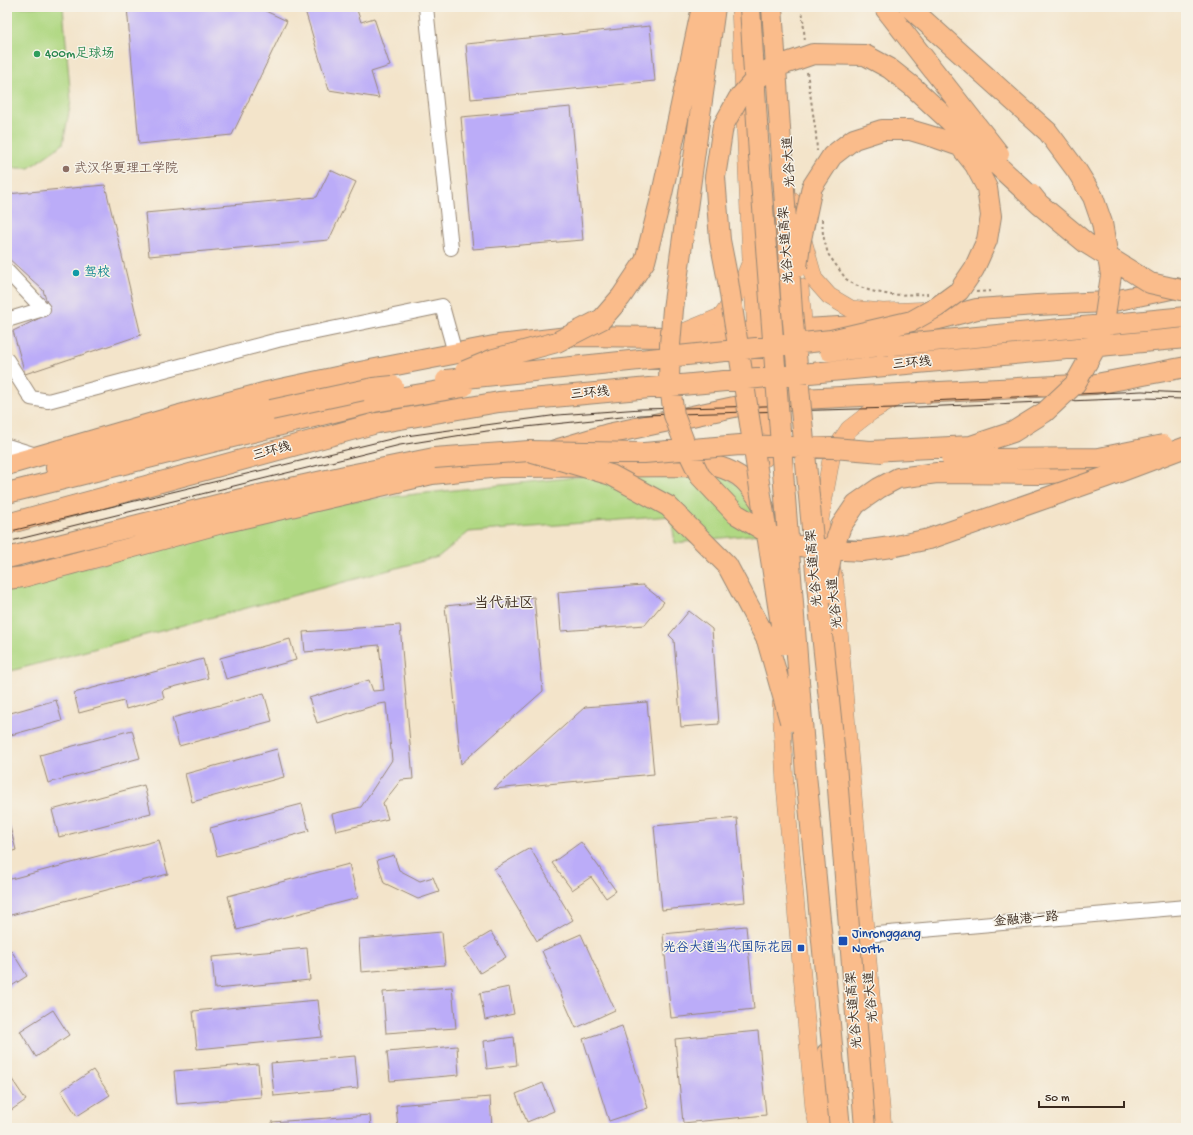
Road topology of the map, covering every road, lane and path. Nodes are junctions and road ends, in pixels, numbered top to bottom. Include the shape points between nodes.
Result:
1 (426, 7) edge
2 (702, 7) edge
3 (715, 7) edge
4 (740, 7) edge
5 (750, 7) edge
6 (772, 7) edge
7 (782, 7) edge
8 (802, 7) edge
9 (884, 7) edge
10 (909, 7) edge
11 (805, 46) dead end
12 (807, 69) dead end
13 (818, 157) dead end
14 (792, 201) junction
15 (1039, 204) junction
16 (822, 219) dead end
17 (451, 248) dead end
18 (751, 258) junction
19 (7, 271) edge
20 (1186, 286) edge
21 (994, 291) dead end
22 (1186, 291) edge
23 (930, 294) dead end
24 (973, 301) junction
25 (792, 311) junction
26 (1186, 317) edge
27 (7, 320) edge
28 (804, 328) junction
29 (756, 331) junction
30 (670, 337) junction
31 (1186, 338) edge
32 (455, 353) junction
33 (7, 360) edge
34 (1186, 367) edge
35 (446, 380) junction
36 (904, 393) junction
37 (810, 399) junction
38 (762, 402) junction
39 (200, 429) junction
40 (7, 446) edge
41 (1181, 446) edge
42 (529, 451) junction
43 (870, 451) junction
44 (40, 456) junction
45 (7, 465) edge
46 (500, 467) junction
47 (7, 483) edge
48 (7, 493) edge
49 (317, 500) junction
50 (228, 503) junction
51 (768, 514) junction
52 (820, 521) junction
53 (7, 524) edge
54 (31, 552) junction
55 (7, 558) edge
56 (7, 564) edge
57 (7, 579) edge
58 (820, 616) junction
59 (801, 706) junction
60 (806, 774) junction
61 (1186, 907) edge
62 (866, 935) junction
63 (830, 1016) junction
64 (819, 1128) edge
65 (824, 1128) edge
66 (840, 1128) edge
67 (864, 1128) edge
68 (883, 1128) edge

1 - 17 street
2 - 35 highway, bridge via 645,261 625,291 602,319 557,342 494,359
3 - 41 highway, bridge via 673,309 669,380 674,415 700,476 736,514 783,542 810,548 862,551 891,547 929,540 1106,477
4 - 18 main road
5 - 59 highway, 光谷大道高架, bridge
6 - 25 highway, 光谷大道高架, bridge
7 - 14 main road, 光谷大道
8 - 11 path
9 - 15 highway, bridge
10 - 43 highway, bridge via 1048,132 1078,171 1093,197 1102,224 1111,275 1102,336 1075,384 1045,412 1013,432 972,446
12 - 13 path
14 - 24 main road via 814,279 829,296 851,309 883,312
14 - 28 main road, 光谷大道
15 - 22 highway, bridge via 1086,244 1150,283
15 - 59 highway, bridge via 914,87 889,68 865,55 813,54 770,69 751,84 738,99 723,126 715,177 720,240 784,644
16 - 23 path via 828,254 846,279 871,291 891,295
18 - 29 main road
18 - 30 main road via 740,289 722,316
19 - 27 street via 43,309
20 - 24 highway via 1109,302 1037,305
21 - 24 path
24 - 28 highway via 927,322
25 - 35 highway, bridge via 800,244 812,187 832,156 854,139 882,130 910,130 960,146 975,165 987,188 991,216 987,240 974,269 959,291 912,322 831,340
25 - 58 highway, 光谷大道高架, bridge
26 - 48 highway, 三环线, bridge via 488,383 374,402
28 - 29 highway
28 - 37 main road, 光谷大道
29 - 30 highway
29 - 38 main road
30 - 32 highway via 576,336
31 - 53 highway, 三环线, bridge via 499,402 377,423
32 - 33 street via 442,306 278,340 48,401 31,398
32 - 44 highway via 267,392
34 - 36 highway via 1096,384
35 - 39 highway, bridge via 373,388 271,410
36 - 37 highway
36 - 52 main road via 871,412 849,429 832,454
37 - 38 highway
37 - 52 main road, 光谷大道
38 - 46 highway via 608,434
38 - 51 main road
39 - 44 highway
39 - 47 highway via 105,453
40 - 44 street
41 - 43 highway, bridge via 1099,458 990,459
41 - 58 highway, bridge via 1095,469 1041,474 937,473 898,478 856,504 840,526 832,552
42 - 43 highway, bridge via 644,452 740,445
42 - 50 highway, bridge via 434,458
42 - 60 highway, bridge via 611,475 668,506 727,565 767,640
44 - 45 highway
46 - 49 highway via 432,474
46 - 51 highway via 716,466 729,470 748,483
49 - 50 highway
49 - 57 highway via 23,577
50 - 54 highway
51 - 64 main road via 775,567 785,785 814,1109
52 - 62 main road, 光谷大道 via 835,582
54 - 55 highway
54 - 56 highway
58 - 67 highway, 光谷大道高架, bridge via 836,764
59 - 60 highway, 光谷大道高架, bridge
60 - 63 highway, 光谷大道高架, bridge
61 - 62 street, 金融港一路
62 - 68 main road, 光谷大道
63 - 65 highway, bridge
63 - 66 highway, 光谷大道高架, bridge

